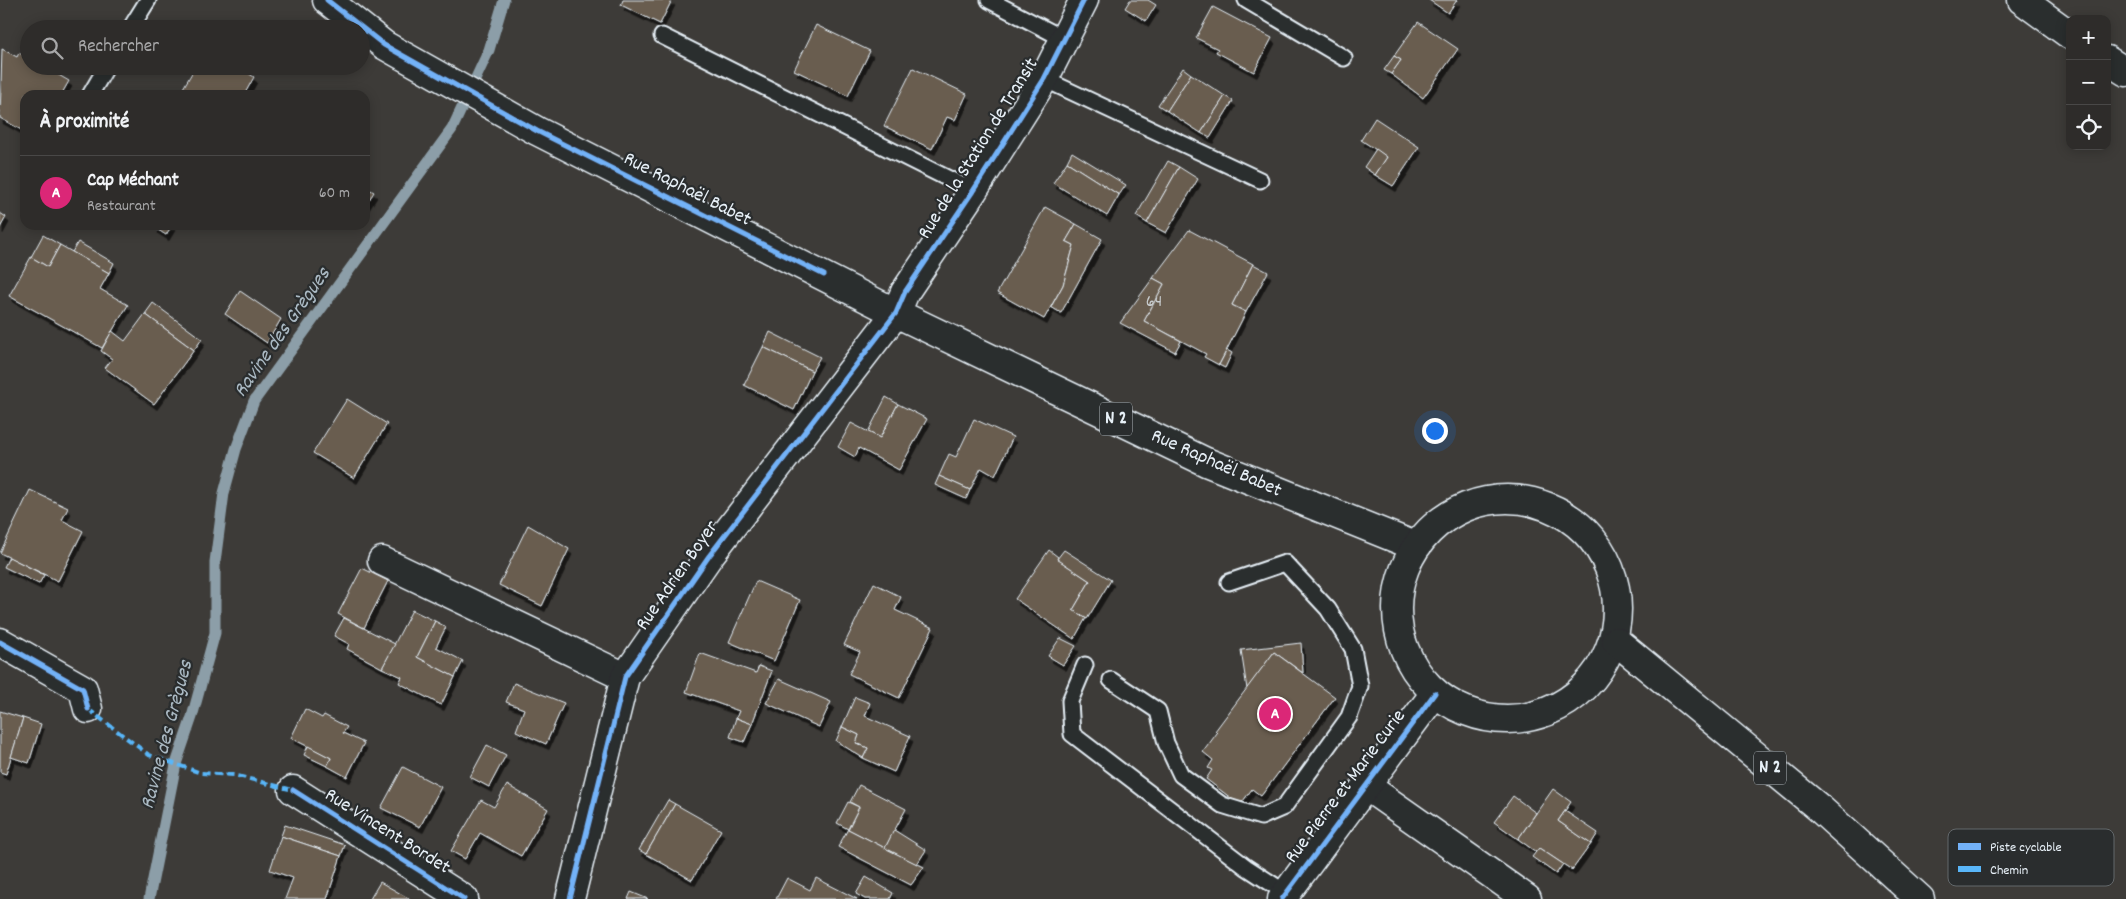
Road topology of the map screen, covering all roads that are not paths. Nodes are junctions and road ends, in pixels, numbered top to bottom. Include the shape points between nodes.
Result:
1 (148, 0) edge
2 (327, 0) edge
3 (989, 0) edge
4 (1084, 0) edge
5 (1246, 0) edge
6 (2022, 0) edge
7 (136, 20) edge
8 (352, 20) edge
9 (2066, 32) edge
10 (370, 34) edge
11 (662, 36) dead end
12 (1064, 39) junction
13 (1344, 58) dead end
14 (2111, 63) edge
15 (2126, 72) edge
16 (102, 75) edge
17 (1044, 79) junction
18 (93, 90) edge
19 (1260, 180) dead end
20 (973, 191) junction
21 (896, 313) junction
22 (1415, 546) junction
23 (382, 561) dead end
24 (1229, 582) dead end
25 (1616, 641) junction
26 (0, 642) edge
27 (1085, 665) dead end
28 (625, 677) junction
29 (1110, 680) dead end
30 (1435, 693) junction
31 (88, 709) dead end
32 (1366, 786) junction
33 (293, 790) dead end
34 (1284, 896) edge
35 (464, 899) edge
36 (570, 899) edge
37 (1527, 899) edge
38 (1920, 899) edge

1 - 7 lane
2 - 8 main road, Rue Raphaël Babet / N 2
3 - 12 lane
4 - 12 main road, Rue de la Station de Transit
5 - 13 lane
6 - 9 main road
10 - 21 main road, Rue Raphaël Babet / N 2 via 384,45 537,131
11 - 20 lane
12 - 17 main road, Rue de la Station de Transit
14 - 15 main road
16 - 18 lane
17 - 19 lane
17 - 20 main road, Rue de la Station de Transit
20 - 21 main road, Rue de la Station de Transit via 905,292
21 - 22 main road, Rue Raphaël Babet / N 2 via 1206,462
21 - 28 main road, Rue Adrien Boyer via 709,556
22 - 25 main road via 1427,531 1457,510 1493,499 1529,500 1562,514 1591,537 1610,568 1618,603
22 - 30 main road via 1399,583 1396,623 1409,661
23 - 28 main road
24 - 29 lane via 1285,563 1328,609 1354,649 1360,686 1349,717 1284,807 1261,817 1222,806 1181,775 1166,743 1158,711
25 - 30 main road via 1598,672 1572,699 1539,715 1502,719 1466,712
25 - 38 main road, N 2 via 1818,807
26 - 31 main road via 83,689
27 - 34 lane via 1070,701 1072,734
28 - 36 main road, Rue Adrien Boyer
30 - 32 main road, Rue Pierre et Marie Curie
32 - 34 main road, Rue Pierre et Marie Curie
32 - 37 main road
33 - 35 main road, Rue Vincent Bordet

